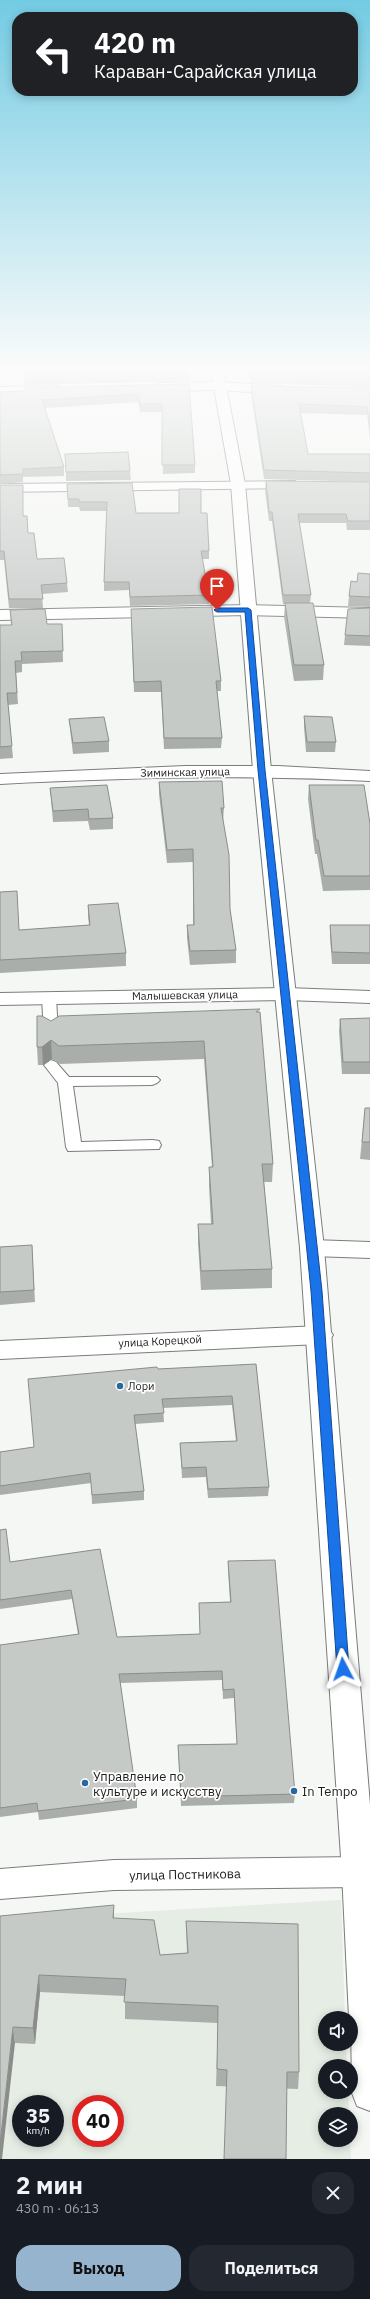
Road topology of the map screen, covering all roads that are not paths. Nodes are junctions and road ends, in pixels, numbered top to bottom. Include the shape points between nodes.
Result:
1 (234, 466) edge
2 (238, 484) junction
3 (308, 485) edge
4 (0, 488) edge
5 (248, 610) junction
6 (370, 613) edge
7 (0, 615) edge
8 (262, 770) junction
9 (370, 776) edge
10 (0, 779) edge
11 (286, 994) junction
12 (49, 997) junction
13 (370, 997) edge
14 (0, 999) edge
15 (51, 1034) edge
16 (51, 1065) dead end
17 (152, 1080) dead end
18 (65, 1082) junction
19 (153, 1145) dead end
20 (312, 1248) junction
21 (370, 1250) edge
22 (320, 1335) junction
23 (0, 1350) edge
24 (364, 1873) edge
25 (0, 1884) edge
26 (370, 2093) edge

1 - 2 street
2 - 3 street
2 - 4 street
2 - 5 street
5 - 6 street
5 - 7 street
5 - 8 street
8 - 9 street, Зиминская улица
8 - 10 street, Зиминская улица via 164,771
8 - 11 street
11 - 12 street, Малышевская улица
11 - 13 street, Малышевская улица
11 - 20 street
12 - 14 street, Малышевская улица
12 - 15 lane
16 - 18 lane
17 - 18 lane
18 - 19 lane via 74,1147
20 - 21 street
20 - 22 street
22 - 23 street, улица Корецкой
22 - 24 street via 352,1805
24 - 25 street, улица Постникова via 114,1875
24 - 26 street

